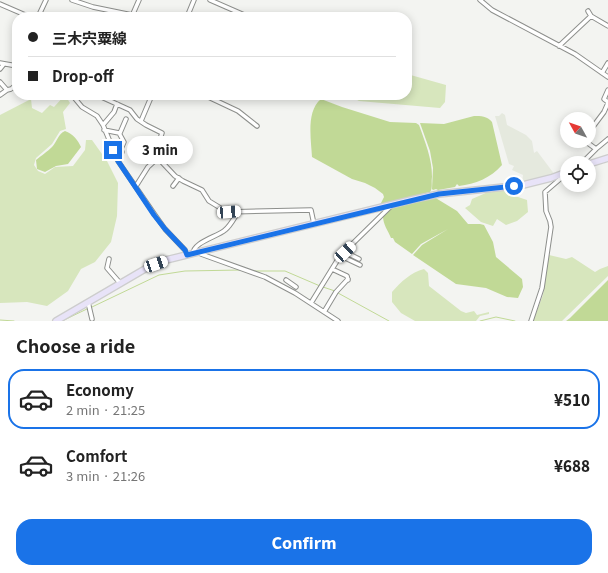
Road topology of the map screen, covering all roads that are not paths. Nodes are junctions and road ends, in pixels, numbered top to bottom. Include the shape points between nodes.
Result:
1 (46, 0) edge
2 (72, 0) edge
3 (139, 0) edge
4 (194, 0) edge
5 (210, 0) edge
6 (480, 0) edge
7 (0, 4) edge
8 (588, 11) dead end
9 (18, 12) edge
10 (40, 12) edge
11 (115, 12) edge
12 (134, 12) edge
13 (189, 12) edge
14 (238, 12) edge
15 (591, 16) junction
16 (608, 21) edge
17 (606, 25) edge
18 (559, 46) junction
19 (2, 63) edge
20 (608, 63) edge
21 (12, 64) edge
22 (0, 69) edge
23 (602, 73) junction
24 (608, 78) edge
25 (0, 82) edge
26 (12, 88) edge
27 (7, 90) junction
28 (608, 90) edge
29 (0, 95) edge
30 (76, 100) edge
31 (108, 100) edge
32 (150, 100) edge
33 (215, 100) edge
34 (608, 102) edge
35 (117, 104) junction
36 (126, 119) dead end
37 (141, 121) junction
38 (596, 123) edge
39 (102, 125) junction
40 (257, 126) dead end
41 (104, 130) junction
42 (120, 133) junction
43 (608, 139) edge
44 (596, 149) joint
45 (589, 156) edge
46 (159, 157) junction
47 (608, 158) edge
48 (118, 160) junction
49 (596, 162) edge
50 (560, 175) edge
51 (179, 178) junction
52 (560, 178) edge
53 (136, 186) junction
54 (173, 186) dead end
55 (391, 205) junction
56 (228, 212) junction
57 (314, 224) junction
58 (200, 252) junction
59 (345, 252) junction
60 (193, 254) junction
61 (187, 255) junction
62 (341, 256) junction
63 (109, 259) dead end
64 (359, 259) dead end
65 (360, 265) dead end
66 (332, 269) junction
67 (120, 283) junction
68 (284, 287) junction
69 (292, 291) junction
70 (88, 302) junction
71 (312, 303) junction
72 (324, 312) junction
73 (92, 319) dead end
74 (56, 321) edge
75 (338, 321) edge
76 (531, 321) edge

1 - 10 street
2 - 11 street
3 - 12 street
4 - 13 street
5 - 14 street
6 - 18 street via 492,10
7 - 9 street
8 - 15 street
15 - 17 street
15 - 18 street
16 - 17 street
18 - 23 street
19 - 21 street
19 - 22 street
20 - 23 street
23 - 24 street
25 - 27 street
26 - 27 street
27 - 29 street
28 - 34 street via 604,99
30 - 39 street via 96,116
31 - 35 street
32 - 37 street
33 - 40 street via 238,111
34 - 38 street
35 - 37 street via 130,110
35 - 39 street via 114,112
36 - 42 street
37 - 46 street via 162,133 157,148
39 - 41 street
41 - 42 street
41 - 48 street
42 - 48 street via 124,142
43 - 44 street
44 - 45 street
46 - 51 street
46 - 53 street via 148,167
47 - 49 main road
48 - 53 street
50 - 55 main road via 523,185 439,194
51 - 54 street
51 - 56 street via 202,190 209,201
52 - 76 street via 545,192 546,211 551,228 542,292
53 - 61 street via 154,215
55 - 57 main road
55 - 59 street
56 - 57 street via 311,210
56 - 60 street via 235,217 229,226 196,246
57 - 58 main road
58 - 60 main road
58 - 68 street
59 - 62 street
59 - 64 street
60 - 61 main road
61 - 67 main road via 156,264
62 - 65 street
62 - 66 street
63 - 67 street via 107,268
66 - 71 street
66 - 72 street via 347,276 348,280 336,292
67 - 70 main road
68 - 69 street
68 - 69 street via 287,281 297,286
69 - 71 street
70 - 73 street
70 - 74 main road
71 - 72 street
72 - 75 street

